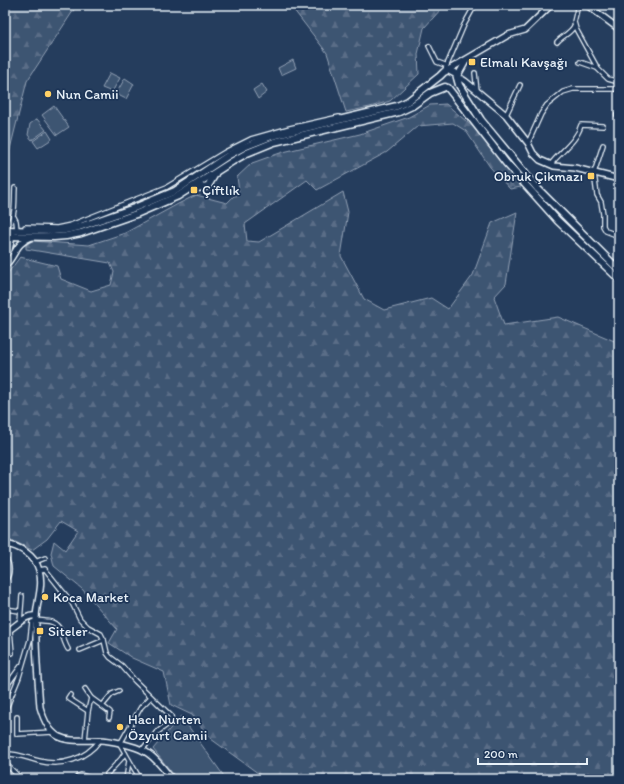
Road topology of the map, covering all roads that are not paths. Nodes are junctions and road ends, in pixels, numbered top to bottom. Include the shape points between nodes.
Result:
1 (475, 5) edge
2 (551, 5) edge
3 (578, 5) edge
4 (587, 5) edge
5 (619, 9) edge
6 (575, 25) junction
7 (618, 29) edge
8 (557, 42) dead end
9 (429, 46) dead end
10 (466, 61) junction
11 (580, 62) dead end
12 (597, 68) junction
13 (444, 71) junction
14 (475, 73) dead end
15 (457, 78) junction
16 (619, 82) edge
17 (520, 85) dead end
18 (447, 87) junction
19 (619, 89) edge
20 (478, 92) junction
21 (506, 115) junction
22 (603, 126) dead end
23 (528, 143) junction
24 (603, 145) dead end
25 (551, 164) junction
26 (594, 173) junction
27 (619, 179) edge
28 (15, 188) dead end
29 (14, 216) junction
30 (5, 227) edge
31 (5, 230) edge
32 (12, 235) edge
33 (34, 236) junction
34 (619, 236) edge
35 (5, 242) edge
36 (11, 251) junction
37 (5, 257) edge
38 (5, 266) edge
39 (619, 270) edge
40 (619, 279) edge
41 (5, 544) edge
42 (5, 557) edge
43 (45, 558) dead end
44 (36, 562) junction
45 (39, 570) junction
46 (5, 581) edge
47 (22, 596) dead end
48 (5, 609) edge
49 (20, 611) junction
50 (36, 618) junction
51 (20, 623) junction
52 (7, 631) edge
53 (104, 640) junction
54 (68, 649) dead end
55 (80, 650) dead end
56 (12, 653) dead end
57 (23, 664) junction
58 (5, 688) edge
59 (85, 689) dead end
60 (119, 691) dead end
61 (70, 695) dead end
62 (151, 697) junction
63 (91, 698) junction
64 (102, 706) junction
65 (5, 711) edge
66 (88, 711) junction
67 (17, 717) dead end
68 (109, 718) dead end
69 (53, 732) junction
70 (85, 740) junction
71 (100, 740) junction
72 (120, 744) junction
73 (142, 750) junction
74 (125, 753) junction
75 (5, 754) edge
76 (129, 761) junction
77 (5, 763) edge
78 (107, 774) dead end
79 (21, 779) edge
80 (76, 779) edge
81 (93, 779) edge
82 (126, 779) edge
83 (140, 779) edge
84 (172, 779) edge

1 - 13 street
2 - 10 main road via 525,30 508,35
3 - 6 street
4 - 7 main road
5 - 7 street
6 - 8 street
6 - 12 street
9 - 13 street
10 - 13 main road
10 - 15 main road
11 - 12 street
12 - 16 street via 608,79
13 - 15 highway via 454,72
13 - 18 highway via 441,84
13 - 32 highway via 408,101 397,106 258,141 229,155 175,191 156,200 79,227
14 - 20 street
15 - 18 highway via 455,84
15 - 20 main road
15 - 39 highway via 481,120 538,189
17 - 21 street
18 - 33 highway via 430,93 399,112 260,147 159,205 81,233 54,237
18 - 40 highway via 506,163 558,221
19 - 23 street via 573,89 563,92 547,105
20 - 21 main road
21 - 23 main road
22 - 25 street via 582,125 578,136
23 - 25 main road via 540,160
24 - 26 street
25 - 26 main road
26 - 27 main road
26 - 34 street via 597,195 601,202 603,226 606,231
28 - 29 street
29 - 30 street
29 - 32 street via 16,221
31 - 32 highway
32 - 33 highway
32 - 36 main road
33 - 36 main road
35 - 36 main road
36 - 37 main road
36 - 38 main road via 9,262
41 - 44 main road via 19,547
42 - 46 street via 10,570
43 - 44 street
44 - 45 main road
45 - 50 main road
45 - 53 street via 45,570 72,603 80,619 101,634
47 - 49 street
48 - 49 street
49 - 51 street
50 - 51 main road via 28,616
50 - 54 street via 54,622 63,634
50 - 57 street via 31,625 30,640
50 - 69 main road via 40,708
51 - 52 main road
52 - 56 street
53 - 55 street
53 - 62 street via 110,657
57 - 58 street
57 - 65 street
59 - 63 street
60 - 64 street via 112,694
61 - 66 street via 68,698
62 - 72 street via 141,707
62 - 73 street via 172,719
63 - 64 street
63 - 66 street
64 - 68 street via 110,712
66 - 70 street
67 - 69 street via 17,734
69 - 70 main road via 68,740
70 - 71 main road
71 - 72 main road
71 - 75 street via 80,757 69,762 47,763
72 - 73 main road
72 - 74 street
73 - 84 main road via 151,755
74 - 76 street
74 - 78 street
76 - 82 street
76 - 83 street
77 - 79 street
80 - 81 street via 81,775

